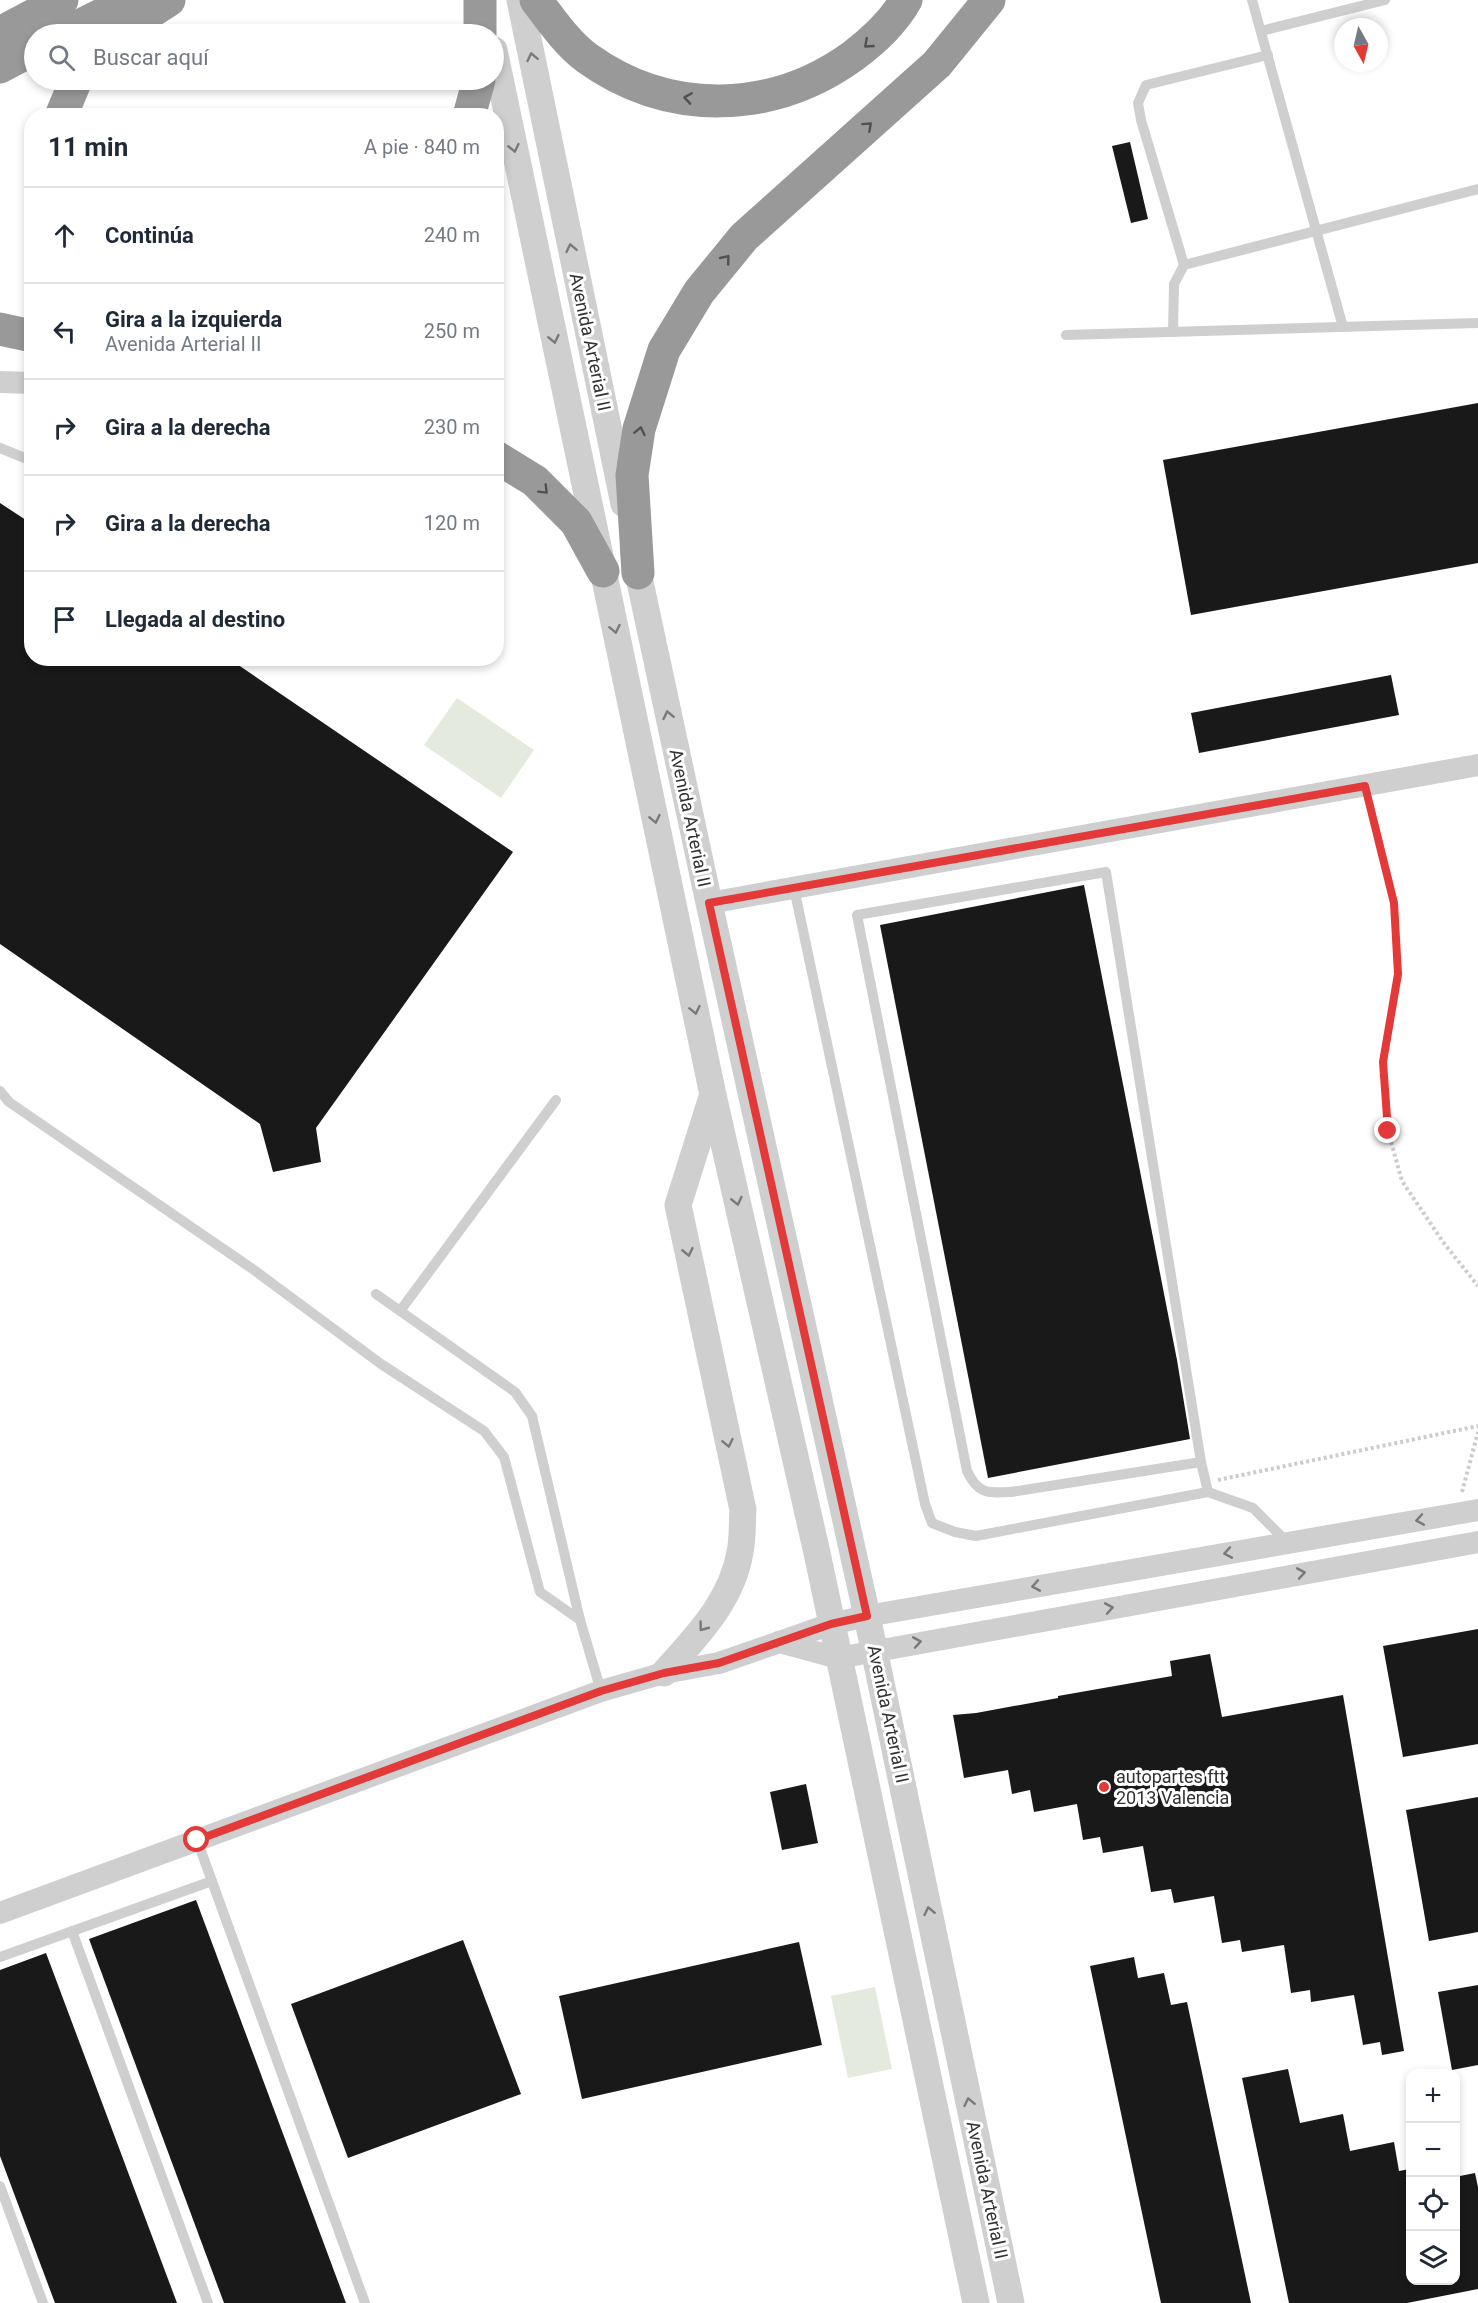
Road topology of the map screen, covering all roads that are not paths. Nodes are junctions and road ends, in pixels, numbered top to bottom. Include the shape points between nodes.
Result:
1 (62, 0) edge
2 (131, 0) edge
3 (169, 0) edge
4 (482, 0) edge
5 (520, 0) edge
6 (536, 0) edge
7 (906, 0) edge
8 (989, 0) edge
9 (1252, 0) edge
10 (1385, 0) edge
11 (83, 24) edge
12 (132, 24) edge
13 (481, 24) edge
14 (488, 24) edge
15 (1261, 31) junction
16 (0, 33) edge
17 (24, 54) edge
18 (1268, 55) junction
19 (0, 67) edge
20 (72, 90) edge
21 (476, 90) edge
22 (502, 90) edge
23 (64, 108) edge
24 (471, 108) edge
25 (1478, 189) edge
26 (1317, 230) junction
27 (1184, 265) junction
28 (1478, 323) edge
29 (1343, 327) junction
30 (0, 329) edge
31 (1173, 332) junction
32 (24, 334) edge
33 (1066, 334) dead end
34 (0, 382) edge
35 (24, 383) edge
36 (0, 448) edge
37 (24, 457) edge
38 (504, 461) edge
39 (603, 571) junction
40 (638, 573) junction
41 (1478, 765) edge
42 (794, 888) junction
43 (709, 903) junction
44 (0, 1091) edge
45 (713, 1095) junction
46 (555, 1100) dead end
47 (376, 1294) dead end
48 (400, 1311) junction
49 (1201, 1462) junction
50 (1206, 1487) junction
51 (1467, 1512) edge
52 (1478, 1542) edge
53 (1288, 1543) junction
54 (867, 1616) junction
55 (580, 1620) junction
56 (831, 1624) junction
57 (779, 1642) junction
58 (874, 1650) junction
59 (838, 1658) junction
60 (664, 1673) junction
61 (601, 1691) junction
62 (197, 1840) junction
63 (212, 1881) junction
64 (0, 1913) edge
65 (72, 1931) junction
66 (0, 1957) edge
67 (0, 2186) edge
68 (43, 2303) edge
69 (208, 2303) edge
70 (365, 2303) edge
71 (976, 2303) edge
72 (1011, 2303) edge

1 - 16 highway
2 - 11 highway
3 - 12 highway
4 - 13 highway
4 - 14 street
40 -> 5 street, Avenida Arterial II
7 -> 6 highway via 870,44 833,70 787,92 713,101 667,95 606,70 567,39
40 -> 8 highway via 632,475 639,429 664,350 699,292 744,237 937,64
9 - 15 lane
10 - 15 lane
15 - 18 lane
17 - 19 highway
18 - 26 lane
18 - 27 lane via 1146,86 1138,103
20 - 23 highway
21 - 24 highway
22 -> 39 street, Avenida Arterial II
25 - 26 lane
26 - 27 lane
26 - 29 lane
27 - 31 lane via 1174,284
28 - 29 lane
29 - 31 lane
30 - 32 highway
31 - 33 lane
34 - 35 street
36 - 37 lane
38 -> 39 highway via 535,481 576,522
39 -> 45 street, Avenida Arterial II
43 -> 40 street, Avenida Arterial II
41 - 42 street
42 - 43 street
42 - 50 lane via 932,1523 976,1536
43 - 54 street, Avenida Arterial II
44 - 55 lane via 9,1102 254,1270 381,1364 484,1431 504,1457 540,1592
45 -> 56 street, Avenida Arterial II
45 -> 60 street via 678,1205 743,1510 740,1552 728,1593
46 - 48 lane
47 - 48 lane
48 - 55 lane via 515,1392 532,1416
49 - 49 lane via 1011,1492 987,1492 974,1485 967,1471 857,915 1106,872
49 - 50 lane
50 - 53 lane via 1253,1508
51 -> 53 street
58 -> 52 street
53 -> 54 street
54 - 56 street
54 - 58 street, Avenida Arterial II
55 - 61 lane
56 - 57 street
56 - 59 street, Avenida Arterial II
57 - 59 street
57 - 60 street via 719,1663
58 - 59 street
72 -> 58 street, Avenida Arterial II
59 - 71 street, Avenida Arterial II
60 - 61 street
61 - 62 street
62 - 63 lane
62 - 64 street
63 - 65 lane
63 - 70 lane
65 - 66 lane
65 - 69 lane
67 - 68 lane

